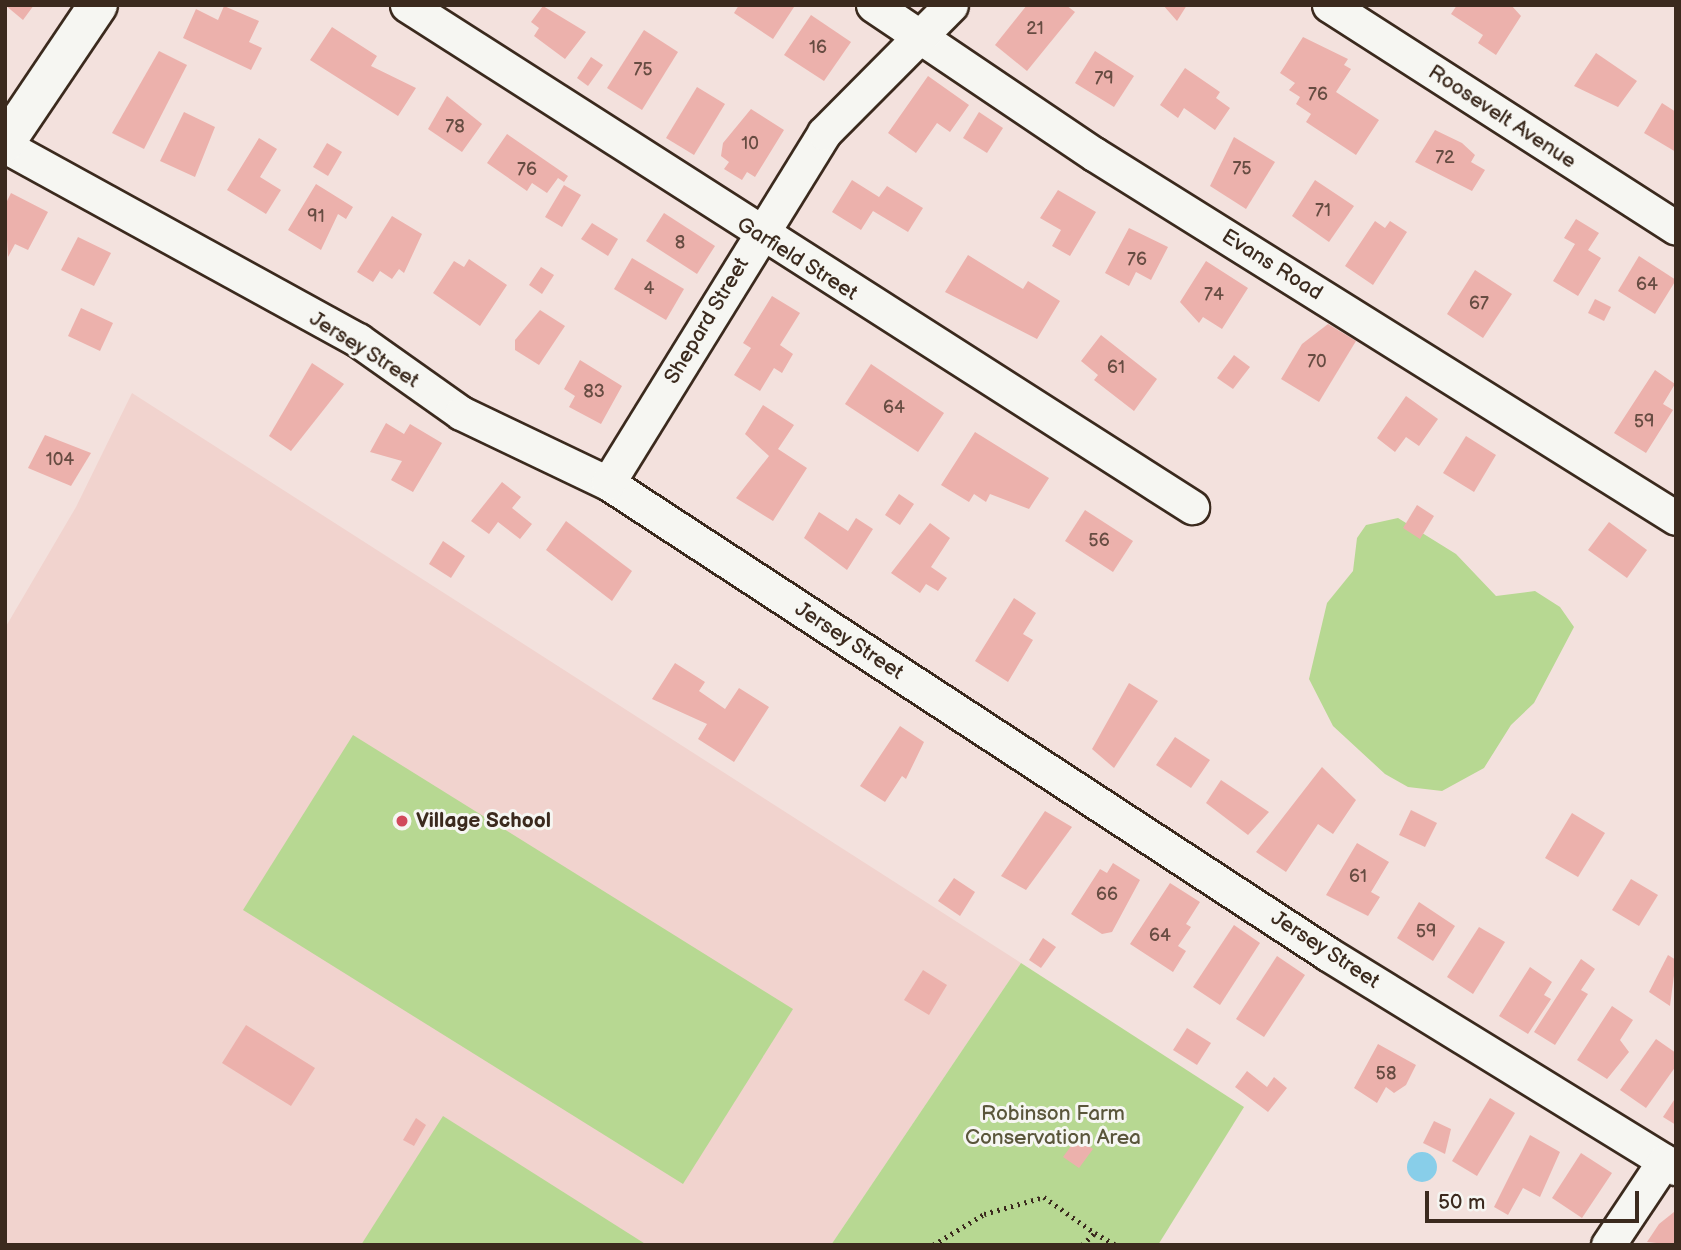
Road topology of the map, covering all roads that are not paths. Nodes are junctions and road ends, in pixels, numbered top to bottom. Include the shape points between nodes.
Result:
1 (98, 5) edge
2 (407, 5) edge
3 (873, 5) edge
4 (951, 5) edge
5 (1329, 5) edge
6 (917, 35) junction
7 (5, 144) edge
8 (1676, 228) edge
9 (759, 236) junction
10 (608, 484) junction
11 (1192, 507) dead end
12 (1676, 518) edge
13 (1670, 1165) edge
14 (1608, 1245) edge

1 - 7 main road
2 - 9 street, Garfield Street
3 - 6 street, Evans Road
4 - 6 street, Shepard Street
5 - 8 street, Roosevelt Avenue
6 - 9 street, Shepard Street via 824,132
6 - 12 street, Evans Road via 1094,154
7 - 10 street, Jersey Street via 358,340 461,413
9 - 10 street, Shepard Street
9 - 11 street, Garfield Street
10 - 13 street, Jersey Street via 1328,954
13 - 14 street

